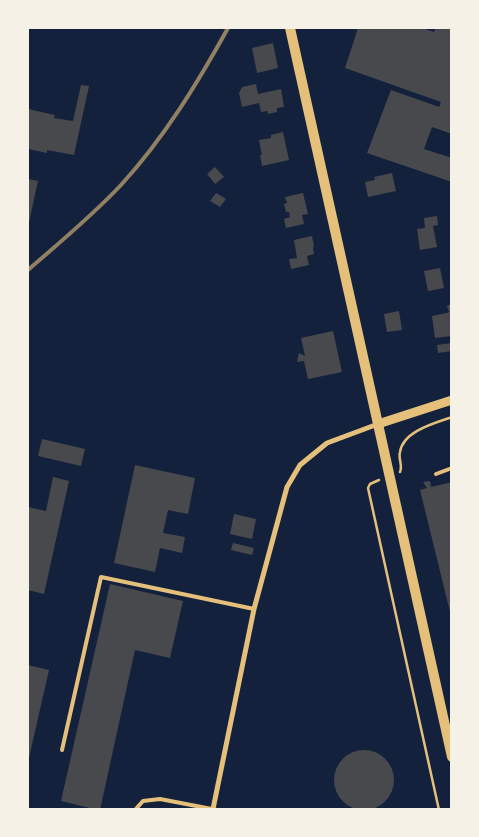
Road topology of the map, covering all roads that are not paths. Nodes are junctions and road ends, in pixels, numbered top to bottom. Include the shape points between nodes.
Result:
1 (290, 28) edge
2 (452, 400) edge
3 (378, 424) junction
4 (452, 468) edge
5 (436, 474) dead end
6 (254, 609) junction
7 (62, 750) dead end
8 (452, 757) edge
9 (213, 809) edge
10 (135, 810) edge
11 (217, 810) edge

1 - 3 main road
2 - 3 street
3 - 6 street via 327,443 300,465 287,487
3 - 8 main road
4 - 5 lane
6 - 7 lane via 101,577
6 - 9 street
9 - 10 lane via 160,799 143,801
9 - 11 lane

